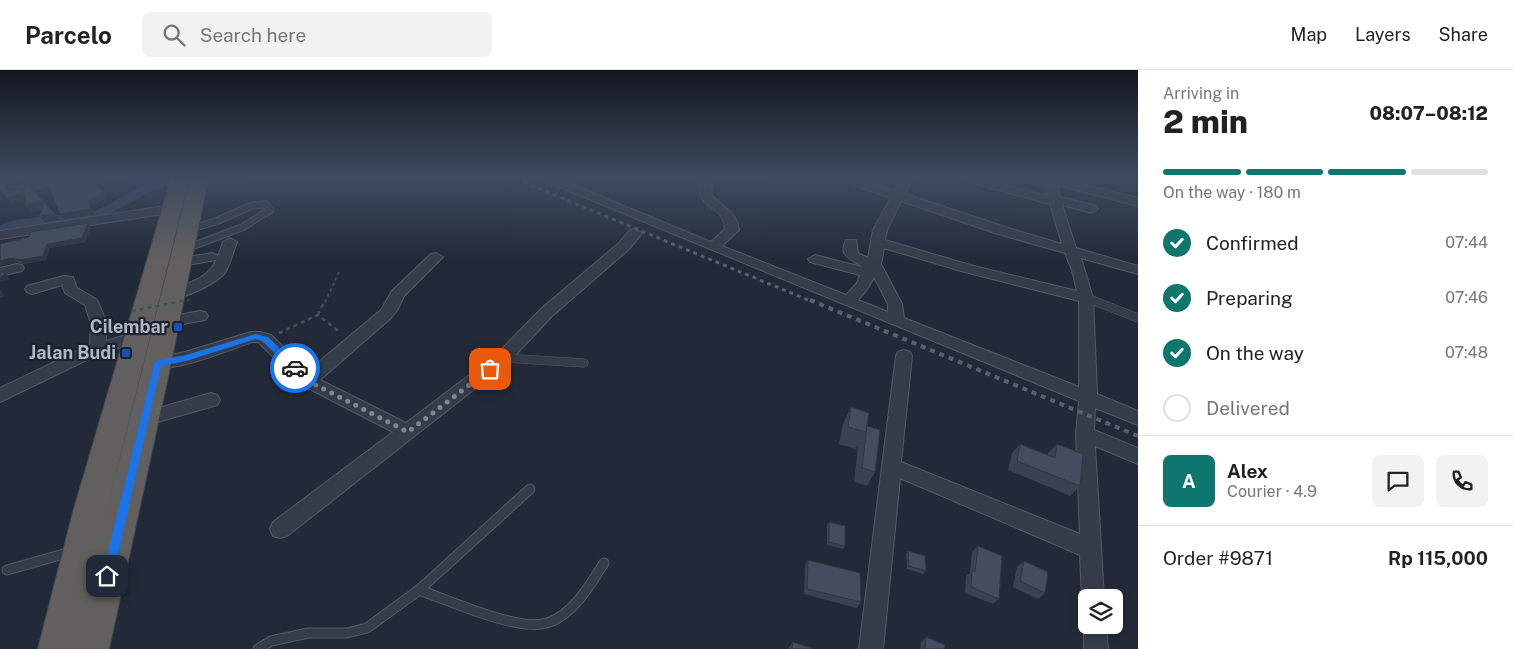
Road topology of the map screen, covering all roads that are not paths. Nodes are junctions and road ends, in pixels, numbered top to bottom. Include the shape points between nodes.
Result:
1 (252, 206) edge
2 (267, 206) edge
3 (614, 206) edge
4 (718, 206) edge
5 (892, 206) edge
6 (931, 206) edge
7 (1056, 206) edge
8 (1079, 206) edge
9 (185, 209) edge
10 (1092, 209) dead end
11 (220, 220) edge
12 (220, 220) edge
13 (220, 220) edge
14 (220, 220) edge
15 (635, 233) dead end
16 (0, 235) edge
17 (230, 242) dead end
18 (879, 242) junction
19 (851, 243) dead end
20 (713, 247) junction
21 (1072, 252) junction
22 (212, 257) dead end
23 (436, 257) dead end
24 (815, 259) dead end
25 (17, 268) dead end
26 (1138, 270) edge
27 (0, 272) edge
28 (868, 273) junction
29 (32, 290) dead end
30 (1086, 298) junction
31 (848, 301) junction
32 (176, 306) junction
33 (200, 316) dead end
34 (1138, 318) edge
35 (898, 320) junction
36 (134, 324) junction
37 (98, 349) junction
38 (904, 356) dead end
39 (503, 358) junction
40 (158, 363) junction
41 (584, 363) dead end
42 (308, 381) junction
43 (0, 395) edge
44 (1088, 397) junction
45 (211, 400) dead end
46 (1138, 418) edge
47 (144, 419) junction
48 (408, 432) junction
49 (1085, 434) junction
50 (1138, 456) edge
51 (891, 466) junction
52 (530, 489) dead end
53 (124, 503) junction
54 (89, 512) junction
55 (280, 530) dead end
56 (80, 549) junction
57 (1090, 549) junction
58 (604, 563) dead end
59 (7, 570) dead end
60 (1092, 589) edge
61 (419, 590) junction
62 (1095, 634) edge
63 (57, 649) edge
64 (90, 649) edge
65 (258, 649) edge
66 (871, 649) edge
67 (1096, 649) edge

1 - 12 lane
2 - 13 lane via 270,210 266,214 242,226
3 - 20 street
4 - 20 street via 728,214 732,230
5 - 18 street via 880,230
6 - 21 street
7 - 21 street
8 - 10 street
9 - 11 lane
9 - 14 lane
9 - 16 street
9 - 22 street
9 - 32 highway
9 - 36 highway
15 - 39 street via 546,313
17 - 32 street via 218,271
18 - 30 street
18 - 35 street via 874,264 894,304
19 - 28 street via 851,255 869,264
20 - 31 street
21 - 26 street
21 - 30 street
23 - 42 street via 400,290 386,314
24 - 28 street
25 - 27 street
28 - 31 street via 863,287
29 - 37 street via 68,280 70,290 91,302 99,324
30 - 34 lane
30 - 44 street
31 - 35 street
32 - 33 street
32 - 40 highway
35 - 44 street
36 - 37 street
36 - 54 highway
37 - 43 street
38 - 51 street
39 - 41 lane
39 - 48 street
40 - 42 street via 260,337
40 - 47 highway
42 - 48 street
44 - 46 street
44 - 49 street
45 - 47 street
47 - 53 highway
48 - 55 street
49 - 50 street
49 - 57 street
51 - 57 street
51 - 66 street
52 - 61 lane
53 - 54 highway
53 - 64 highway
54 - 56 highway
56 - 59 lane
56 - 63 highway
57 - 60 street
58 - 61 lane via 591,585 568,609 548,623 536,626 516,623
61 - 65 lane via 367,628 346,633 308,633 272,641
62 - 67 street

